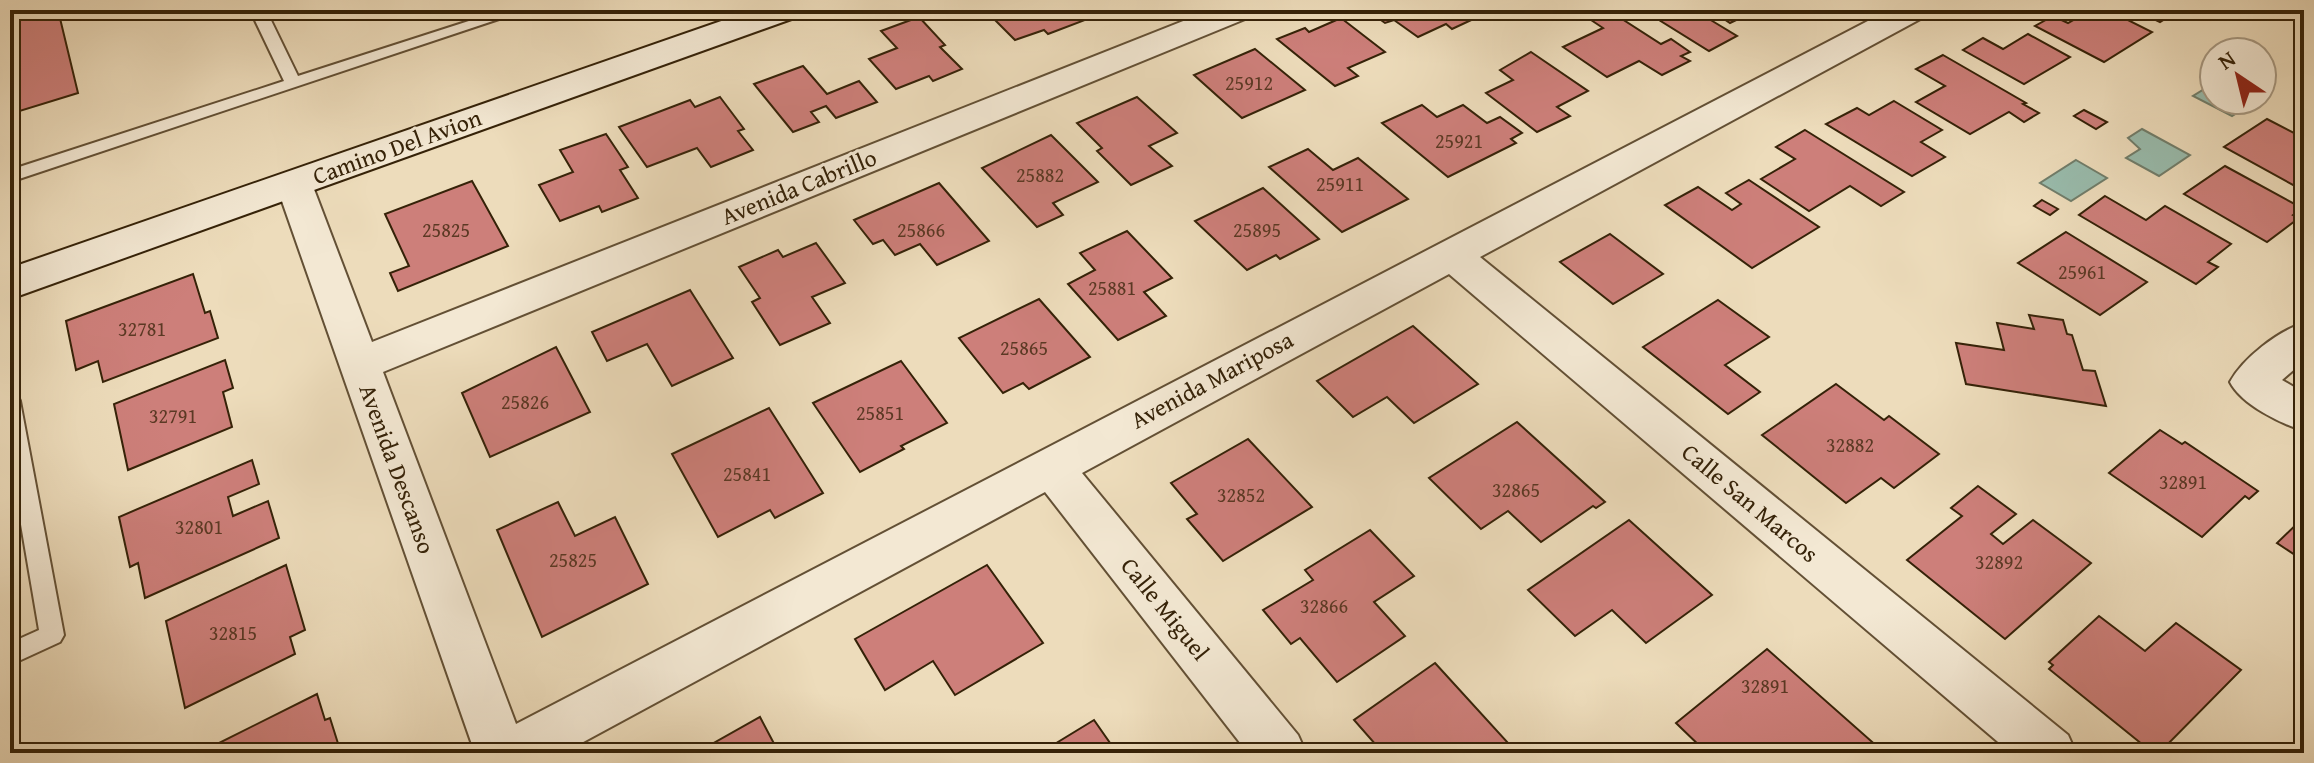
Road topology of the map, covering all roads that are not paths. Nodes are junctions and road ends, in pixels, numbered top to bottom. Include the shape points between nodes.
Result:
1 (258, 10) edge
2 (518, 10) edge
3 (785, 10) edge
4 (1239, 10) edge
5 (1913, 10) edge
6 (294, 84) junction
7 (10, 176) edge
8 (294, 184) junction
9 (1450, 253) junction
10 (10, 284) edge
11 (2304, 338) edge
12 (360, 364) junction
13 (10, 401) edge
14 (2304, 414) edge
15 (1050, 466) junction
16 (10, 654) edge
17 (501, 753) edge
18 (512, 753) edge
19 (1280, 753) edge
20 (2050, 753) edge

1 - 6 lane
2 - 6 lane
3 - 8 main road, Camino Del Avion
4 - 12 street, Avenida Cabrillo
5 - 9 street, Avenida Mariposa
6 - 7 lane
8 - 10 main road, Camino Del Avion
8 - 12 street, Avenida Descanso
9 - 15 street, Avenida Mariposa
9 - 20 street, Calle San Marcos
11 - 14 street via 2251,382
12 - 17 street, Avenida Descanso
13 - 16 lane via 52,635
15 - 18 street, Avenida Mariposa
15 - 19 street, Calle Miguel

